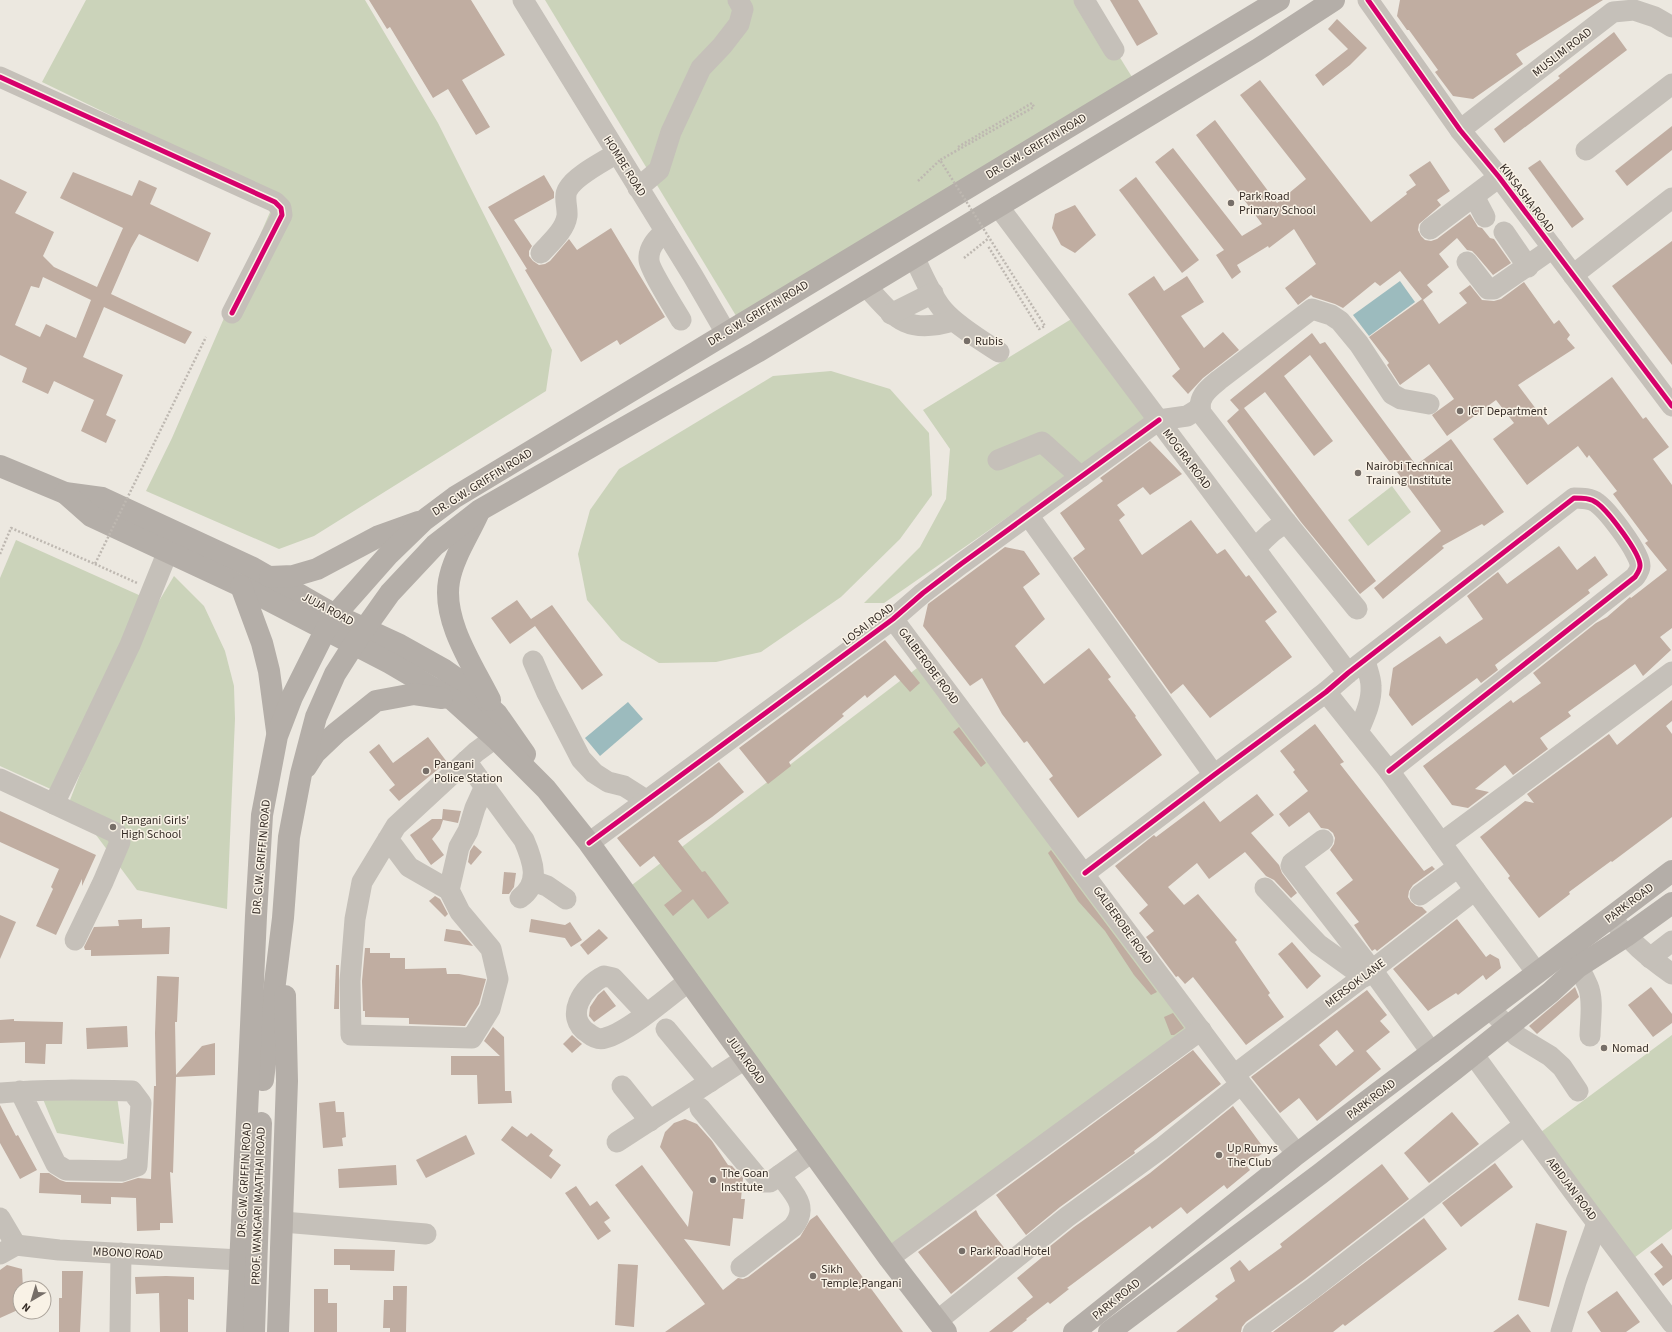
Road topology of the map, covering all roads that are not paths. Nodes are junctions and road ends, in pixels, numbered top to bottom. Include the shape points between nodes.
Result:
1 (523, 0) edge
2 (738, 0) edge
3 (1084, 0) edge
4 (1279, 0) edge
5 (1334, 0) edge
6 (1368, 0) edge
7 (1631, 5) edge
8 (1670, 21) edge
9 (1114, 50) dead end
10 (0, 77) edge
11 (1672, 84) edge
12 (1460, 130) junction
13 (1586, 150) dead end
14 (617, 153) junction
15 (1499, 177) junction
16 (638, 188) junction
17 (1474, 196) junction
18 (1672, 198) edge
19 (998, 206) junction
20 (1485, 217) dead end
21 (1430, 228) dead end
22 (665, 231) junction
23 (1504, 232) dead end
24 (1553, 248) junction
25 (541, 253) dead end
26 (914, 257) junction
27 (1467, 262) dead end
28 (1528, 266) junction
29 (1573, 275) junction
30 (866, 286) junction
31 (933, 293) junction
32 (232, 313) dead end
33 (891, 314) junction
34 (681, 320) dead end
35 (953, 321) junction
36 (726, 333) junction
37 (999, 352) dead end
38 (1429, 404) dead end
39 (1672, 406) edge
40 (1200, 408) junction
41 (1159, 420) junction
42 (998, 460) dead end
43 (0, 466) edge
44 (1081, 477) junction
45 (64, 493) junction
46 (480, 510) junction
47 (1028, 515) junction
48 (422, 521) junction
49 (1286, 522) junction
50 (1255, 548) junction
51 (168, 551) junction
52 (270, 577) junction
53 (241, 586) junction
54 (1357, 609) dead end
55 (893, 619) junction
56 (330, 623) junction
57 (359, 636) junction
58 (533, 661) dead end
59 (1365, 661) junction
60 (1672, 672) edge
61 (1348, 673) junction
62 (1326, 692) junction
63 (453, 700) junction
64 (497, 714) junction
65 (1358, 732) junction
66 (277, 736) junction
67 (495, 738) junction
68 (466, 761) junction
69 (1389, 771) junction
70 (301, 774) junction
71 (1214, 775) junction
72 (0, 779) edge
73 (485, 786) junction
74 (546, 789) junction
75 (646, 800) junction
76 (54, 804) junction
77 (388, 839) junction
78 (1323, 840) dead end
79 (589, 843) junction
80 (1441, 843) junction
81 (1458, 867) junction
82 (1672, 871) edge
83 (1084, 873) junction
84 (533, 881) junction
85 (1265, 888) dead end
86 (449, 890) junction
87 (1475, 890) junction
88 (1420, 895) dead end
89 (520, 898) dead end
90 (566, 899) dead end
91 (1672, 903) edge
92 (256, 916) junction
93 (1611, 917) junction
94 (283, 918) junction
95 (1626, 936) junction
96 (75, 940) dead end
97 (1672, 941) edge
98 (1650, 958) junction
99 (1572, 959) junction
100 (1368, 973) junction
101 (1537, 973) junction
102 (1672, 974) edge
103 (689, 981) junction
104 (1490, 1009) junction
105 (646, 1013) dead end
106 (1507, 1028) junction
107 (666, 1029) dead end
108 (1201, 1030) junction
109 (1590, 1036) dead end
110 (1432, 1053) junction
111 (1473, 1054) junction
112 (745, 1059) junction
113 (1238, 1079) junction
114 (263, 1080) junction
115 (710, 1082) junction
116 (622, 1086) dead end
117 (1578, 1091) dead end
118 (10, 1092) edge
119 (700, 1108) dead end
120 (650, 1121) junction
121 (1524, 1125) junction
122 (617, 1142) dead end
123 (812, 1152) junction
124 (1297, 1154) junction
125 (780, 1175) junction
126 (0, 1218) edge
127 (282, 1222) junction
128 (1597, 1223) junction
129 (426, 1234) dead end
130 (8, 1250) edge
131 (120, 1253) junction
132 (889, 1258) junction
133 (240, 1260) junction
134 (741, 1268) dead end
135 (1672, 1323) edge
136 (941, 1327) edge
137 (120, 1332) edge
138 (237, 1332) edge
139 (254, 1332) edge
140 (278, 1332) edge
141 (1074, 1332) edge
142 (1109, 1332) edge
143 (1254, 1332) edge
144 (1561, 1332) edge

1 - 14 street, HOMBE ROAD
2 - 16 street via 743,9 739,24 701,68 671,132 659,170
3 - 9 street
4 - 36 main road, DR. G.W. GRIFFIN ROAD
5 - 19 main road, DR. G.W. GRIFFIN ROAD via 1250,54
6 - 12 street, KINSASHA ROAD
7 - 8 street, MUSLIM ROAD
7 - 12 street, MUSLIM ROAD via 1613,12
10 - 32 street via 275,202 281,208 282,214
11 - 13 street
12 - 15 street, KINSASHA ROAD
14 - 16 street, HOMBE ROAD
14 - 25 street via 568,187 564,225
15 - 17 street
15 - 24 street, KINSASHA ROAD
16 - 22 street, HOMBE ROAD
17 - 20 street
17 - 21 street
18 - 29 street
19 - 26 main road, DR. G.W. GRIFFIN ROAD
19 - 41 street, MOGIRA ROAD
22 - 34 street via 651,247 649,261
22 - 36 street, HOMBE ROAD
23 - 28 street
24 - 28 street
24 - 29 street, KINSASHA ROAD
26 - 30 main road, DR. G.W. GRIFFIN ROAD
26 - 31 street
27 - 28 street via 1490,290 1494,290
29 - 39 street, KINSASHA ROAD
30 - 33 street
30 - 46 main road, DR. G.W. GRIFFIN ROAD via 757,352
31 - 33 street
31 - 35 street via 940,307
33 - 35 street via 908,324 918,326 937,326
35 - 37 street
36 - 48 main road, DR. G.W. GRIFFIN ROAD via 455,497
38 - 40 street via 1392,394 1359,344 1340,321 1312,309 1205,392
40 - 41 street via 1187,416
40 - 49 street via 1201,413
41 - 44 street, LOSAI ROAD
41 - 50 street, MOGIRA ROAD
42 - 44 street via 1042,442
43 - 45 main road, JUJA ROAD
44 - 47 street, LOSAI ROAD
45 - 51 main road, JUJA ROAD via 91,516
45 - 52 main road, JUJA ROAD via 102,498
46 - 57 main road, DR. G.W. GRIFFIN ROAD via 435,545 390,593
46 - 64 main road via 456,558 449,582 448,605 455,631
47 - 55 street, LOSAI ROAD via 960,564
47 - 71 street
48 - 52 main road via 378,536 317,569 293,576
48 - 56 main road, DR. G.W. GRIFFIN ROAD via 389,554
49 - 50 street
49 - 54 street
50 - 61 street, MOGIRA ROAD
51 - 53 main road, JUJA ROAD
51 - 76 street via 130,645
52 - 56 main road, JUJA ROAD
53 - 56 main road, JUJA ROAD
53 - 66 main road via 264,650 274,700
55 - 75 street, LOSAI ROAD
55 - 83 street, GALBEROBE ROAD
56 - 57 main road, JUJA ROAD
56 - 66 main road, DR. G.W. GRIFFIN ROAD via 292,697
57 - 63 main road, JUJA ROAD via 390,663
57 - 64 main road, JUJA ROAD via 400,645 443,669 467,686
57 - 70 main road, DR. G.W. GRIFFIN ROAD via 335,674 316,718
58 - 75 street via 582,759 594,773 608,782 624,786
59 - 61 street
59 - 65 street via 1371,694
59 - 69 street via 1574,498 1585,498 1597,503 1620,529 1638,556 1640,567 1635,578
60 - 80 street
61 - 62 street
62 - 65 street
62 - 71 street
63 - 67 main road, JUJA ROAD
63 - 70 main road via 414,694 376,701 315,753
64 - 74 main road, JUJA ROAD via 521,746
65 - 69 street
66 - 92 main road, DR. G.W. GRIFFIN ROAD via 262,815
67 - 68 street
67 - 74 main road, JUJA ROAD
68 - 73 street
68 - 77 street via 396,826
69 - 80 street
70 - 94 main road, DR. G.W. GRIFFIN ROAD via 289,837
71 - 83 street
72 - 76 street
73 - 84 street via 524,840 532,860
73 - 86 street via 468,831 459,847
74 - 79 main road, JUJA ROAD
75 - 79 street, LOSAI ROAD
76 - 96 street via 116,833 120,842
77 - 86 street via 409,868
77 - 86 street via 362,882 355,919 350,981 351,1035 472,1038 490,1009 498,979 491,949 460,912
78 - 100 street via 1291,866
79 - 103 main road, JUJA ROAD
80 - 81 street
81 - 87 street
81 - 88 street
82 - 93 main road, PARK ROAD
83 - 108 street, GALBEROBE ROAD
84 - 89 street via 529,891
84 - 90 street via 547,886
85 - 100 street via 1318,944
87 - 100 street, MERSOK LANE
87 - 101 street
91 - 95 main road, PARK ROAD
92 - 114 main road
92 - 133 main road, DR. G.W. GRIFFIN ROAD
93 - 95 street
93 - 99 main road, PARK ROAD
94 - 114 main road, DR. G.W. GRIFFIN ROAD
94 - 127 main road, DR. G.W. GRIFFIN ROAD via 286,1082
95 - 98 street
95 - 99 main road, PARK ROAD
97 - 98 street
98 - 102 street
99 - 101 main road, PARK ROAD
99 - 106 main road, PARK ROAD via 1551,992
99 - 109 street via 1589,987
100 - 110 street
100 - 113 street, MERSOK LANE
101 - 104 main road, PARK ROAD
103 - 105 street
103 - 112 main road, JUJA ROAD
104 - 106 street
104 - 110 main road, PARK ROAD
106 - 111 main road, PARK ROAD
106 - 117 street via 1550,1056 1562,1067
107 - 115 street
108 - 113 street, GALBEROBE ROAD
108 - 132 street
110 - 124 main road, PARK ROAD
111 - 121 street, ABIDJAN ROAD
111 - 142 main road, PARK ROAD via 1320,1174
112 - 115 street
112 - 123 main road, JUJA ROAD
113 - 124 street, GALBEROBE ROAD
113 - 136 street, MERSOK LANE via 1163,1147 1068,1217
114 - 139 main road, PROF. WANGARI MAATHAI ROAD
115 - 120 street
116 - 120 street
118 - 118 street via 132,1091 141,1103 137,1166 122,1171 66,1170 56,1164
119 - 125 street via 758,1178 770,1182
120 - 122 street
121 - 128 street, ABIDJAN ROAD
121 - 143 street
123 - 125 street
123 - 132 main road, JUJA ROAD
124 - 141 main road, PARK ROAD
125 - 134 street via 796,1196 801,1209 799,1219 793,1227
126 - 130 street
127 - 129 street
127 - 140 main road, DR. G.W. GRIFFIN ROAD
128 - 135 street, ABIDJAN ROAD
128 - 144 street
130 - 131 street, MBONO ROAD
131 - 133 street, MBONO ROAD
131 - 137 street
132 - 136 main road, JUJA ROAD
133 - 138 main road, DR. G.W. GRIFFIN ROAD

